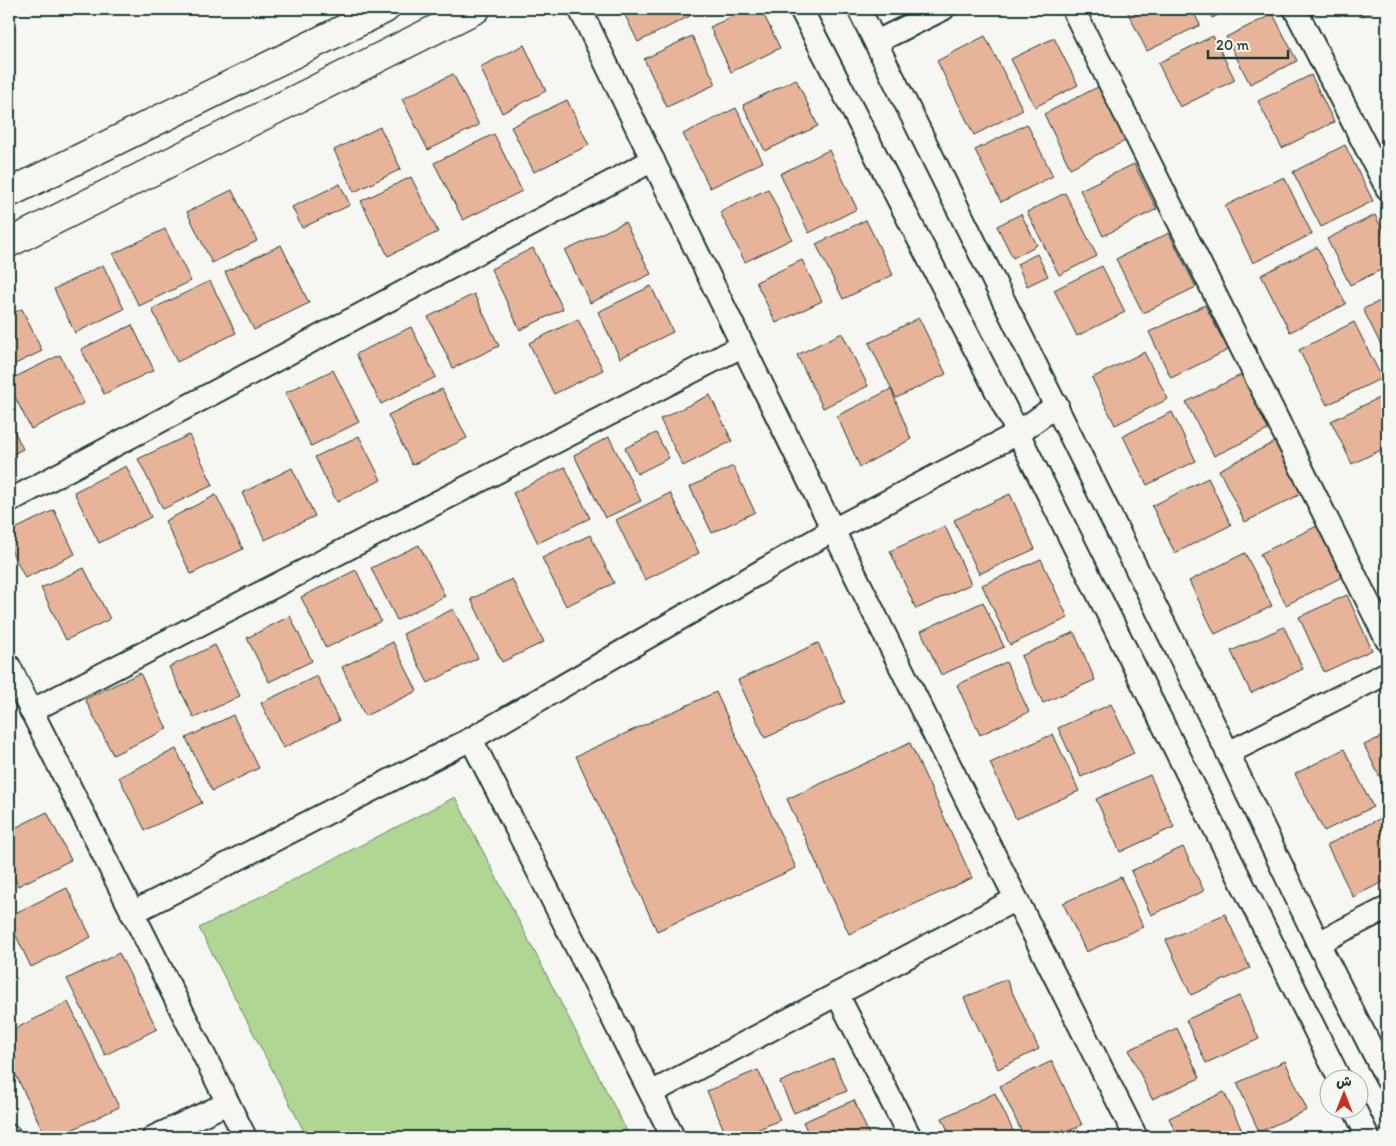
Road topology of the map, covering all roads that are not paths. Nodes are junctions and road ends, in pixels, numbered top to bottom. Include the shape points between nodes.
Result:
1 (385, 9) edge
2 (476, 9) edge
3 (580, 9) edge
4 (801, 9) edge
5 (859, 9) edge
6 (943, 9) edge
7 (1073, 9) edge
8 (1295, 9) edge
9 (344, 18) edge
10 (876, 42) junction
11 (653, 160) junction
12 (1387, 188) edge
13 (9, 193) edge
14 (9, 243) edge
15 (742, 346) junction
16 (1056, 405) junction
17 (1018, 433) junction
18 (9, 500) edge
19 (833, 530) junction
20 (1387, 640) edge
21 (9, 666) edge
22 (1387, 673) edge
23 (31, 711) junction
24 (471, 739) junction
25 (1228, 752) junction
26 (1016, 899) junction
27 (1387, 908) edge
28 (132, 913) junction
29 (1318, 943) junction
30 (838, 994) junction
31 (1334, 1068) edge
32 (1387, 1079) edge
33 (651, 1093) junction
34 (228, 1103) junction
35 (1357, 1118) edge
36 (1361, 1135) edge
37 (154, 1137) edge
38 (245, 1137) edge
39 (674, 1137) edge
40 (910, 1137) edge
41 (1136, 1137) edge

1 - 9 street
2 - 14 street
3 - 11 street
4 - 17 street
5 - 10 street
6 - 10 street
7 - 20 street
8 - 12 street
9 - 13 street
10 - 16 street
11 - 15 street
11 - 18 street
15 - 19 street
15 - 23 street
16 - 17 street
16 - 25 street
17 - 19 street
17 - 31 street
19 - 24 street
19 - 26 street
21 - 23 street
22 - 25 street
23 - 28 street
24 - 28 street
24 - 33 street
25 - 29 street
26 - 30 street
26 - 41 street
27 - 29 street
28 - 34 street
29 - 32 street
30 - 33 street
30 - 40 street
33 - 39 street
34 - 37 street
34 - 38 street
35 - 36 street

